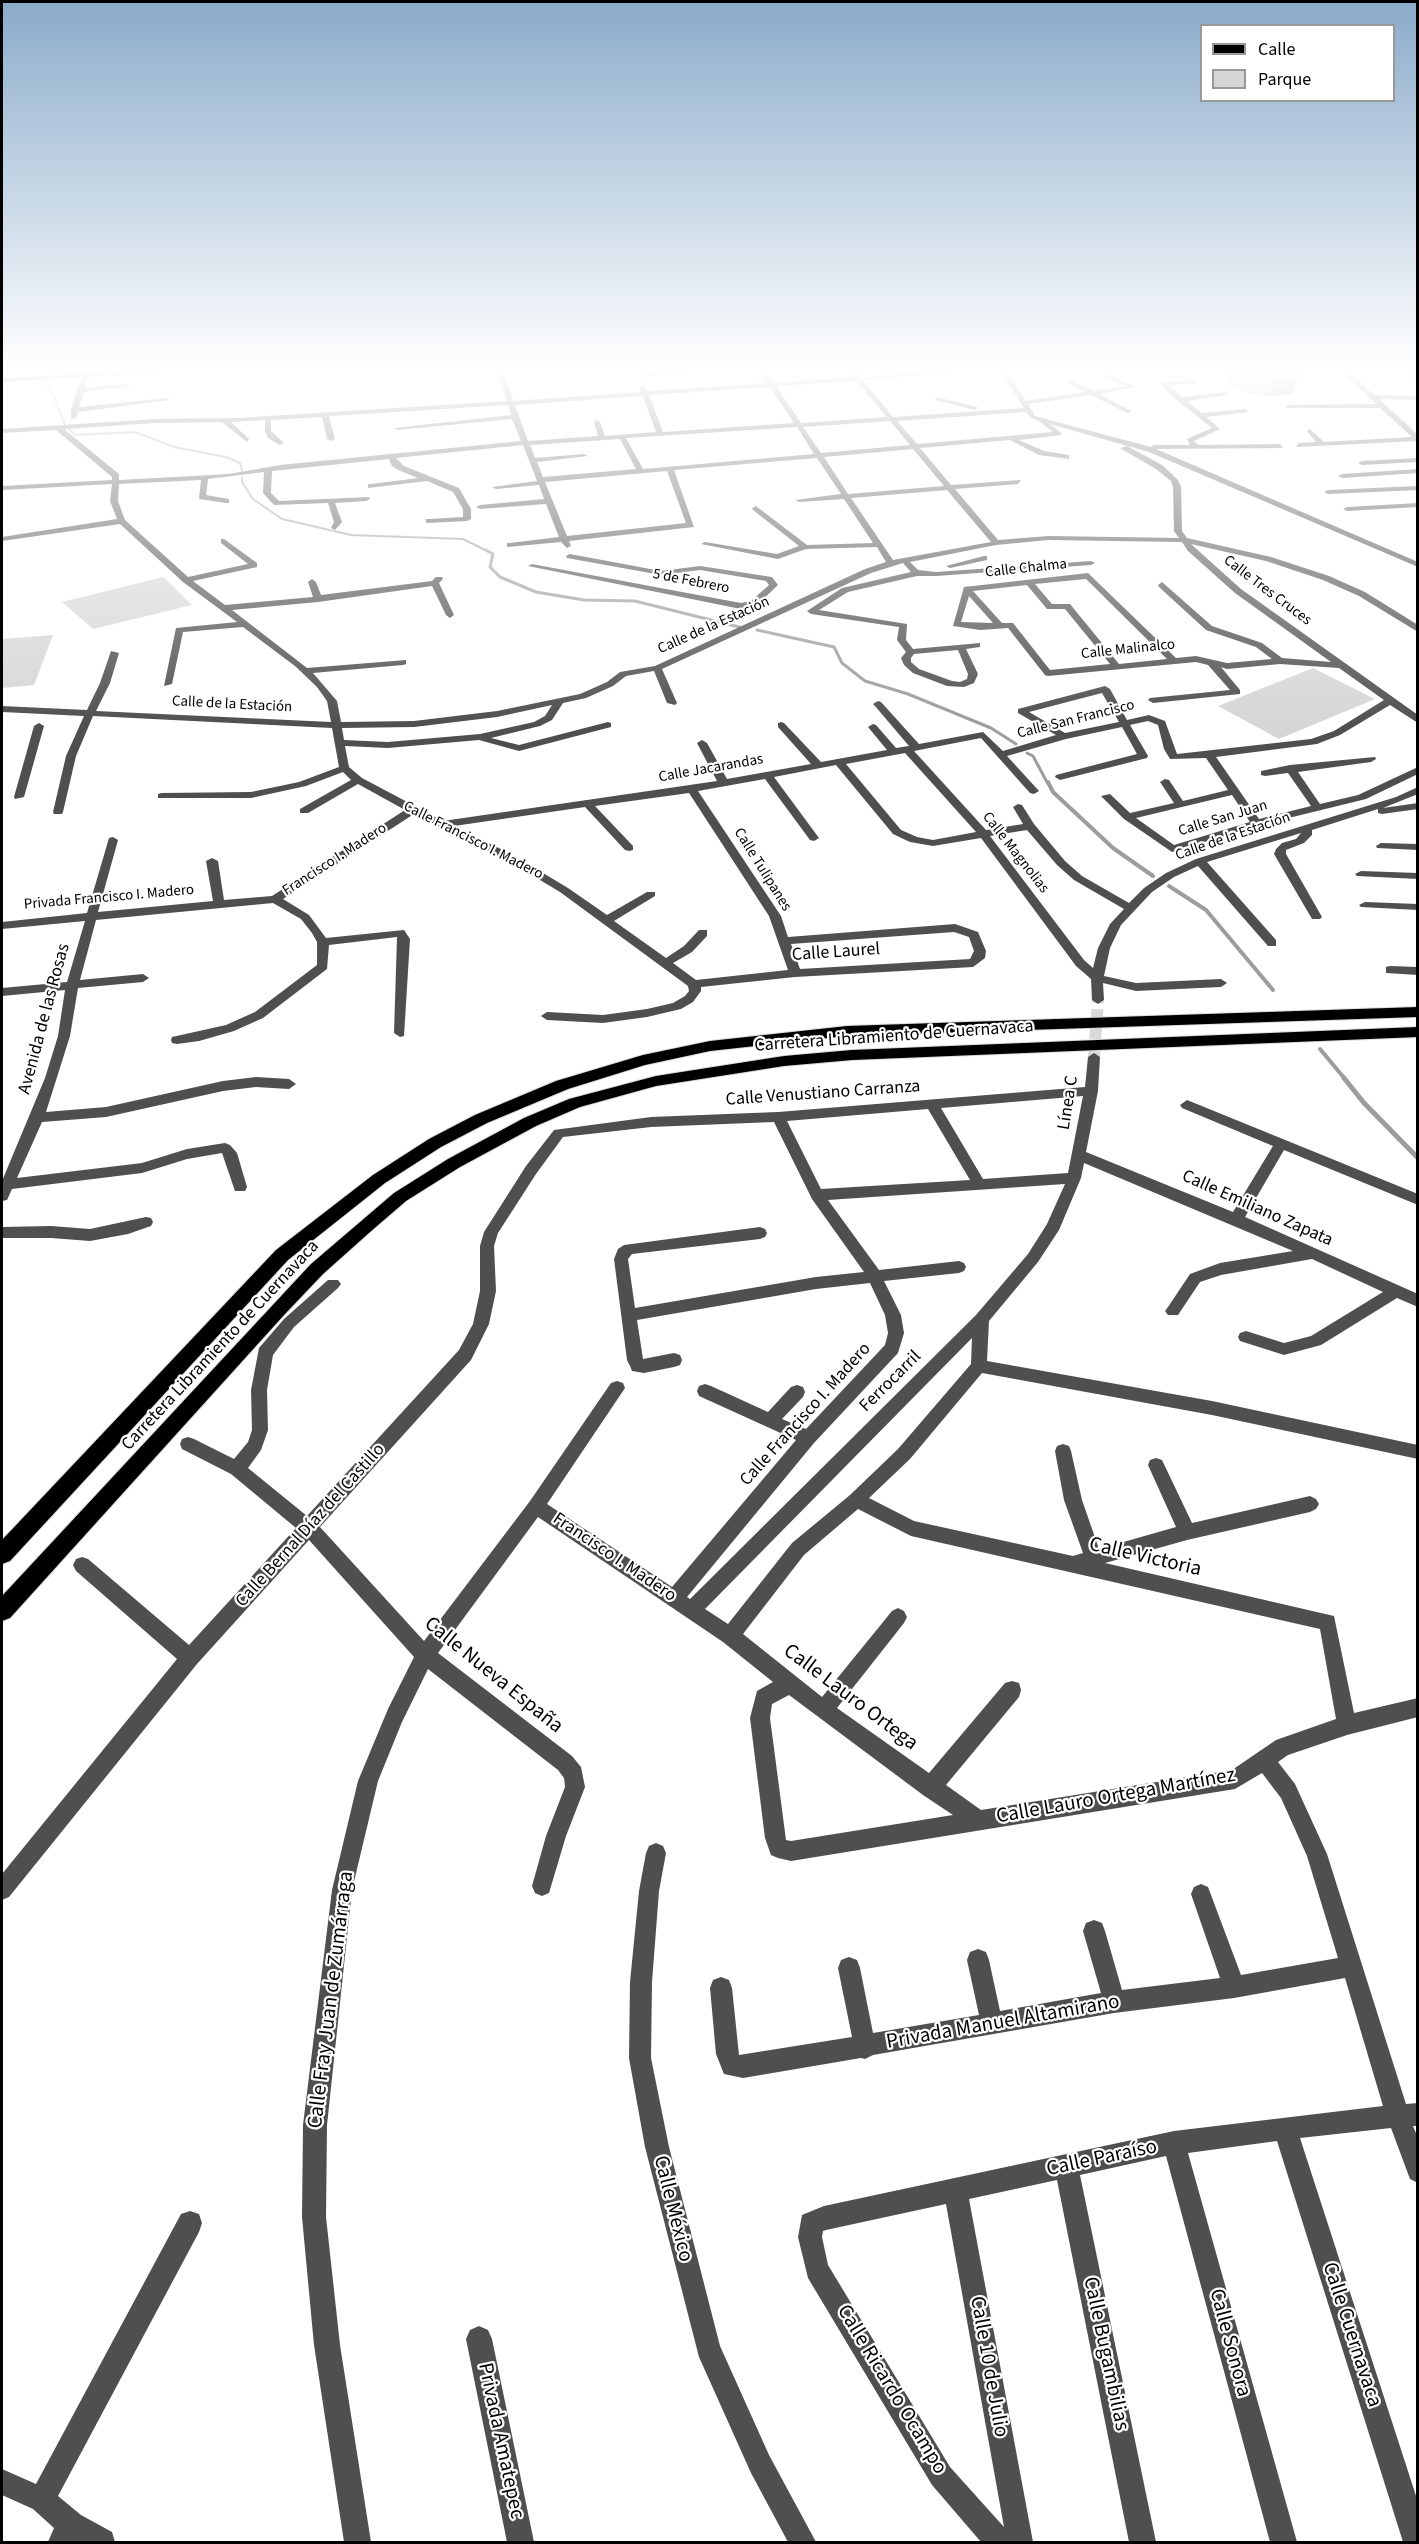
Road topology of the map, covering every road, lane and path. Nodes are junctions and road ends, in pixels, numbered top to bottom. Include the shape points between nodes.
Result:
1 (949, 487) edge
2 (115, 488) edge
3 (203, 488) edge
4 (267, 488) edge
5 (450, 488) edge
6 (543, 488) edge
7 (677, 488) edge
8 (840, 488) edge
9 (941, 488) edge
10 (1177, 488) edge
11 (1238, 488) edge
12 (1418, 488) edge
13 (1328, 492) dead end
14 (846, 496) junction
15 (366, 499) dead end
16 (799, 500) dead end
17 (226, 501) dead end
18 (331, 501) junction
19 (549, 501) junction
20 (1418, 506) edge
21 (480, 507) dead end
22 (756, 508) dead end
23 (1347, 509) dead end
24 (429, 520) dead end
25 (122, 522) junction
26 (335, 528) dead end
27 (565, 538) junction
28 (2, 539) edge
29 (1185, 540) junction
30 (224, 541) dead end
31 (996, 543) junction
32 (510, 544) dead end
33 (705, 544) dead end
34 (878, 545) junction
35 (805, 547) junction
36 (570, 556) junction
37 (984, 558) dead end
38 (904, 560) junction
39 (891, 563) junction
40 (1091, 563) dead end
41 (1418, 565) edge
42 (532, 566) dead end
43 (916, 573) junction
44 (577, 578) junction
45 (186, 580) junction
46 (312, 582) dead end
47 (1029, 582) junction
48 (1162, 585) dead end
49 (860, 586) junction
50 (833, 587) junction
51 (967, 589) junction
52 (797, 596) dead end
53 (318, 599) junction
54 (225, 608) junction
55 (450, 615) dead end
56 (880, 621) junction
57 (246, 624) junction
58 (999, 625) junction
59 (1418, 629) edge
60 (874, 633) dead end
61 (978, 645) dead end
62 (961, 647) junction
63 (114, 652) dead end
64 (911, 652) junction
65 (1173, 660) junction
66 (1280, 661) junction
67 (404, 662) dead end
68 (1211, 662) junction
69 (1339, 665) junction
70 (1116, 666) junction
71 (657, 668) junction
72 (304, 671) junction
73 (167, 684) dead end
74 (1153, 700) dead end
75 (1391, 700) junction
76 (560, 702) junction
77 (672, 703) dead end
78 (878, 704) dead end
79 (2, 709) edge
80 (90, 714) junction
81 (1418, 720) edge
82 (1124, 722) junction
83 (336, 725) junction
84 (608, 725) dead end
85 (782, 725) dead end
86 (39, 726) dead end
87 (873, 727) dead end
88 (1064, 736) junction
89 (480, 737) junction
90 (338, 743) junction
91 (702, 743) dead end
92 (911, 748) junction
93 (893, 751) junction
94 (1002, 754) junction
95 (1209, 755) junction
96 (1371, 759) dead end
97 (839, 762) junction
98 (818, 765) junction
99 (344, 768) junction
100 (1290, 768) junction
101 (1418, 771) edge
102 (1265, 773) dead end
103 (767, 774) junction
104 (1060, 777) dead end
105 (358, 780) junction
106 (723, 782) junction
107 (1165, 782) dead end
108 (692, 789) junction
109 (1418, 790) edge
110 (1034, 791) dead end
111 (1233, 792) junction
112 (162, 796) dead end
113 (1106, 796) dead end
114 (19, 797) dead end
115 (1179, 803) junction
116 (589, 805) junction
117 (1018, 807) dead end
118 (1317, 808) junction
119 (1367, 809) junction
120 (1416, 809) edge
121 (413, 810) junction
122 (304, 811) dead end
123 (58, 812) dead end
124 (1128, 817) junction
125 (1256, 823) junction
126 (443, 824) junction
127 (1030, 826) junction
128 (1306, 829) junction
129 (984, 835) junction
130 (814, 838) dead end
131 (114, 840) dead end
132 (1381, 846) dead end
133 (1418, 847) edge
134 (629, 848) dead end
135 (212, 861) dead end
136 (1200, 861) junction
137 (1361, 874) dead end
138 (1418, 876) edge
139 (651, 894) dead end
140 (275, 899) junction
141 (219, 904) junction
142 (1365, 905) dead end
143 (1418, 907) edge
144 (1130, 908) junction
145 (93, 917) junction
146 (1316, 917) dead end
147 (607, 920) junction
148 (2, 925) edge
149 (703, 933) dead end
150 (785, 941) junction
151 (323, 942) junction
152 (1272, 943) dead end
153 (664, 963) junction
154 (1390, 970) dead end
155 (1418, 971) edge
156 (795, 973) junction
157 (143, 978) dead end
158 (1097, 978) junction
159 (1221, 983) dead end
160 (694, 984) junction
161 (72, 986) junction
162 (2, 992) edge
163 (1098, 1000) tunnel mouth
164 (1418, 1012) edge
165 (547, 1016) dead end
166 (1418, 1032) edge
167 (400, 1033) dead end
168 (177, 1040) dead end
169 (1094, 1057) tunnel mouth
170 (289, 1084) dead end
171 (1091, 1091) junction
172 (932, 1104) junction
173 (1187, 1105) dead end
174 (778, 1117) junction
175 (37, 1118) junction
176 (559, 1133) joint
177 (1281, 1144) junction
178 (1079, 1155) junction
179 (1074, 1178) junction
180 (980, 1185) junction
181 (240, 1187) dead end
182 (5, 1190) edge
183 (817, 1195) junction
184 (1418, 1200) edge
185 (1236, 1219) junction
186 (146, 1222) dead end
187 (2, 1233) edge
188 (760, 1233) dead end
189 (1311, 1254) junction
190 (959, 1267) dead end
191 (874, 1275) junction
192 (333, 1284) dead end
193 (1396, 1291) junction
194 (1418, 1301) edge
195 (1173, 1311) dead end
196 (628, 1315) junction
197 (981, 1319) junction
198 (1246, 1337) dead end
199 (674, 1360) dead end
200 (979, 1366) junction
201 (617, 1388) dead end
202 (705, 1391) dead end
203 (797, 1392) dead end
204 (771, 1420) junction
205 (808, 1438) junction
206 (188, 1444) dead end
207 (1063, 1451) dead end
208 (1418, 1452) edge
209 (1156, 1465) dead end
210 (237, 1469) junction
211 (856, 1500) junction
212 (1310, 1504) dead end
213 (536, 1506) junction
214 (309, 1528) junction
215 (1187, 1532) junction
216 (2, 1554) edge
217 (1094, 1558) junction
218 (82, 1565) dead end
219 (1071, 1565) junction
220 (674, 1599) junction
221 (691, 1610) junction
222 (2, 1611) edge
223 (898, 1617) dead end
224 (730, 1636) junction
225 (425, 1655) junction
226 (190, 1658) junction
227 (791, 1683) junction
228 (1012, 1690) dead end
229 (1418, 1707) edge
230 (823, 1710) junction
231 (1347, 1725) junction
232 (1264, 1761) junction
233 (930, 1788) junction
234 (981, 1822) junction
235 (656, 1853) dead end
236 (542, 1886) dead end
237 (2, 1890) edge
238 (1201, 1894) dead end
239 (1094, 1931) dead end
240 (978, 1960) dead end
241 (1352, 1966) junction
242 (849, 1968) dead end
243 (1234, 1987) junction
244 (721, 1988) dead end
245 (1114, 2002) junction
246 (992, 2023) junction
247 (865, 2048) junction
248 (1408, 2115) edge
249 (1285, 2128) junction
250 (1174, 2144) junction
251 (1066, 2166) junction
252 (1418, 2170) edge
253 (956, 2191) junction
254 (190, 2223) dead end
255 (811, 2224) joint
256 (479, 2339) dead end
257 (2, 2482) edge
258 (42, 2500) junction
259 (66, 2534) edge
260 (102, 2542) edge
261 (357, 2542) edge
262 (521, 2542) edge
263 (803, 2542) edge
264 (999, 2542) edge
265 (1020, 2542) edge
266 (1143, 2542) edge
267 (1284, 2542) edge
268 (1417, 2542) edge

1 - 31 street
2 - 25 street via 114,501
3 - 17 street via 202,497
4 - 18 street via 267,493 277,503
5 - 24 street via 456,490 467,509 467,519
6 - 19 street
7 - 27 street via 691,525
8 - 14 street
9 - 14 street
10 - 29 street, Calle Tres Cruces via 1178,531
11 - 41 street, Calle Tres Cruces
12 - 13 street
14 - 16 street
14 - 34 street
15 - 18 street
18 - 26 street via 338,522
19 - 21 street
19 - 27 street
20 - 23 street
22 - 35 street
25 - 28 street
25 - 45 street
27 - 32 street
27 - 36 street
29 - 31 street, Calle de la Estación via 1076,538
29 - 59 street, Calle de la Estación via 1268,559 1326,578 1362,594
29 - 69 street, Calle Tres Cruces via 1238,591
30 - 45 street via 254,565
31 - 38 street, Calle de la Estación
33 - 35 street via 778,557
34 - 35 street
34 - 39 street
36 - 44 street
36 - 44 street, 5 de Febrero via 661,573 700,568 769,579 774,585 754,603 741,606
37 - 43 street
38 - 39 street, Calle de la Estación
38 - 43 street
39 - 50 street, Calle de la Estación
40 - 43 street
42 - 44 street, 5 de Febrero
43 - 49 street
45 - 54 street
46 - 53 street
47 - 51 street, Calle Chalma
47 - 65 street, Calle Chalma via 1089,576
47 - 70 street via 1050,607 1066,606
48 - 66 street via 1209,628 1259,645
49 - 50 street
49 - 56 street via 845,590 812,611
50 - 52 street
50 - 71 street, Calle de la Estación
51 - 58 street
51 - 58 street via 956,624
53 - 54 street
53 - 55 street via 437,581
54 - 57 street
56 - 60 street
56 - 64 street via 904,626 901,640
57 - 72 street
57 - 73 street via 179,630
58 - 70 street, Calle Malinalco via 1010,625 1048,674
61 - 62 street
62 - 64 street
62 - 64 street via 972,674 971,681 961,685 916,671 907,663
63 - 80 street
65 - 68 street, Calle Malinalco
65 - 70 street, Calle Malinalco
66 - 68 street, Calle Malinalco via 1227,666
66 - 69 street, Calle Malinalco
67 - 72 street
68 - 74 street via 1237,692
69 - 75 street, Calle Tres Cruces
71 - 76 street, Calle de la Estación via 623,674 610,684
71 - 77 street
72 - 83 street via 332,701
75 - 81 street, Calle Tres Cruces
75 - 95 street via 1337,733 1313,742
76 - 83 street, Calle de la Estación via 454,720
76 - 89 street via 549,718 537,724
78 - 92 street, Calle Magnolias
79 - 80 street, Calle de la Estación
80 - 83 street, Calle de la Estación
80 - 123 street via 71,756
82 - 88 street, Calle San Francisco
82 - 88 street via 1105,689 1021,711
82 - 95 street, Calle San Francisco via 1149,718 1162,723 1174,757
82 - 104 street via 1143,756
83 - 90 street
84 - 89 street via 519,748
85 - 98 street
86 - 114 street
87 - 93 street
88 - 94 street, Calle San Francisco
89 - 90 street via 388,746
90 - 99 street
91 - 106 street
92 - 93 street, Calle Jacarandas
92 - 94 street, Calle Jacarandas via 983,735
92 - 129 street, Calle Magnolias
93 - 97 street, Calle Jacarandas
94 - 110 street
95 - 111 street
96 - 100 street
97 - 98 street, Calle Jacarandas
97 - 129 street via 897,832 933,843
98 - 103 street, Calle Jacarandas
99 - 105 street, Calle Francisco I. Madero
99 - 112 street via 302,784 251,795
100 - 102 street
100 - 118 street
101 - 118 street, Calle San Juan via 1362,797
103 - 106 street, Calle Jacarandas
103 - 130 street
105 - 121 street, Calle Francisco I. Madero
105 - 122 street
106 - 108 street, Calle Jacarandas
107 - 115 street
108 - 116 street, Calle Jacarandas
108 - 150 street, Calle Tulipanes via 767,902
109 - 119 street, Calle de la Estación
111 - 115 street
111 - 125 street
113 - 124 street
115 - 124 street
116 - 126 street, Calle Jacarandas
116 - 134 street
117 - 127 street
118 - 125 street, Calle San Juan
119 - 120 street
119 - 128 street, Calle de la Estación
121 - 126 street, Calle Francisco I. Madero
121 - 140 street, Francisco I. Madero
124 - 125 street, Calle San Juan via 1172,849
126 - 147 street, Calle Francisco I. Madero via 518,862
127 - 129 street
127 - 144 street via 1078,878
128 - 136 street, Calle de la Estación
128 - 146 street via 1307,836 1286,845 1280,854
129 - 158 street, Calle Magnolias via 1080,963
131 - 145 street
132 - 133 street
135 - 141 street
136 - 144 street, Calle de la Estación via 1170,875
136 - 152 street
137 - 138 street
139 - 147 street
140 - 141 street, Francisco I. Madero
140 - 151 street via 305,917
141 - 145 street, Privada Francisco I. Madero
142 - 143 street
144 - 158 street, Calle de la Estación via 1116,924 1104,948
145 - 148 street, Privada Francisco I. Madero
145 - 161 street, Avenida de las Rosas
147 - 153 street, Calle Francisco I. Madero
149 - 153 street via 688,949
150 - 156 street, Calle Tulipanes
150 - 156 street, Calle Laurel via 955,928 974,935 981,951 973,963
151 - 167 street via 400,933 404,939
151 - 168 street via 323,966 259,1016 209,1034
153 - 160 street, Calle Francisco I. Madero
154 - 155 street
156 - 160 street, Calle Laurel
157 - 161 street
158 - 159 street via 1136,987
158 - 163 street, Calle de la Estación
160 - 165 street via 695,991 689,999 647,1013 603,1019
161 - 162 street
161 - 175 street, Avenida de las Rosas via 64,1036
164 - 216 highway, Carretera Libramiento de Cuernavaca via 847,1031 710,1046 632,1063 562,1085 435,1143 379,1179 282,1255
166 - 222 highway, Carretera Libramiento de Cuernavaca via 784,1061 656,1081 575,1103 454,1163 400,1197 356,1234 277,1310
169 - 171 street, Línea C
170 - 175 street via 223,1086 106,1112
171 - 172 street, Calle Venustiano Carranza
171 - 178 street, Línea C
172 - 174 street, Calle Venustiano Carranza
172 - 180 street
173 - 177 street
174 - 176 street, Calle Venustiano Carranza via 651,1122
174 - 183 street, Calle Francisco I. Madero
175 - 182 street, Avenida de las Rosas
176 - 214 street, Calle Bernal Díaz del Castillo via 491,1232 487,1246 488,1291 481,1324 465,1355
177 - 184 street
177 - 185 street
178 - 179 street, Ferrocarril
178 - 185 street, Calle Emiliano Zapata
179 - 180 street
179 - 197 street, Ferrocarril via 1054,1226 1033,1258
180 - 183 street
181 - 182 street via 225,1148 187,1154 142,1168
183 - 191 street, Calle Francisco I. Madero
185 - 189 street, Calle Emiliano Zapata
186 - 187 street via 90,1234
188 - 196 street via 622,1253
189 - 193 street, Calle Emiliano Zapata
189 - 195 street via 1220,1269 1195,1278
190 - 191 street
191 - 196 street
191 - 205 street, Calle Francisco I. Madero via 893,1315 896,1333 892,1348
192 - 210 street via 289,1323 265,1353 259,1390 260,1430 255,1445
193 - 194 street, Calle Emiliano Zapata
193 - 198 street via 1315,1341 1284,1349
196 - 199 street via 638,1366
197 - 200 street
197 - 221 street, Ferrocarril
200 - 208 street via 1212,1408
200 - 211 street via 904,1454
201 - 213 street, Calle Fray Juan de Zumárraga
202 - 204 street
203 - 204 street
204 - 205 street
205 - 220 street, Calle Francisco I. Madero
206 - 210 street, Calle Nueva España
207 - 217 street via 1073,1500
209 - 215 street
210 - 214 street, Calle Nueva España
211 - 219 street, Calle Victoria via 911,1528
211 - 224 street via 798,1549
212 - 215 street
213 - 220 street, Francisco I. Madero
213 - 225 street, Calle Fray Juan de Zumárraga
214 - 225 street, Calle Nueva España
214 - 226 street, Calle Bernal Díaz del Castillo
215 - 217 street
217 - 219 street
218 - 226 street
219 - 231 street, Calle Victoria via 1328,1622
220 - 221 street, Francisco I. Madero
221 - 224 street, Calle Lauro Ortega
223 - 230 street
224 - 227 street, Calle Lauro Ortega
225 - 236 street, Calle Nueva España via 574,1774 575,1787
225 - 261 street, Calle Fray Juan de Zumárraga via 368,1781 342,1890 315,2125 314,2217 327,2345
226 - 237 street, Calle Bernal Díaz del Castillo
227 - 230 street, Calle Lauro Ortega
227 - 234 street, Calle Lauro Ortega Martínez via 764,1698 760,1718 778,1848 791,1851
228 - 233 street
229 - 231 street, Calle Lauro Ortega Martínez
230 - 233 street, Calle Lauro Ortega
231 - 232 street, Calle Lauro Ortega Martínez via 1283,1747
232 - 234 street, Calle Lauro Ortega Martínez via 1235,1779
232 - 241 street via 1288,1791 1317,1854
233 - 234 street, Calle Lauro Ortega
235 - 263 street, Calle México via 641,1982 640,2058 657,2147 708,2348 760,2464
238 - 243 street
239 - 245 street
240 - 246 street
241 - 243 street, Privada Manuel Altamirano
241 - 248 street
242 - 247 street
243 - 245 street, Privada Manuel Altamirano
244 - 247 street, Privada Manuel Altamirano via 727,2054 732,2066
245 - 246 street, Privada Manuel Altamirano
246 - 247 street, Privada Manuel Altamirano
248 - 249 street, Calle Paraíso
248 - 252 street
249 - 250 street, Calle Paraíso
249 - 268 street, Calle Cuernavaca
250 - 251 street, Calle Paraíso
250 - 267 street, Calle Sonora
251 - 253 street, Calle Paraíso
251 - 266 street, Calle Bugambilias
253 - 255 street, Calle Paraíso
253 - 265 street, Calle 10 de Julio
254 - 258 street
255 - 264 street, Calle Ricardo Ocampo via 817,2269 941,2476
256 - 262 street, Privada Amatepec
257 - 258 street
258 - 259 street
259 - 260 street

